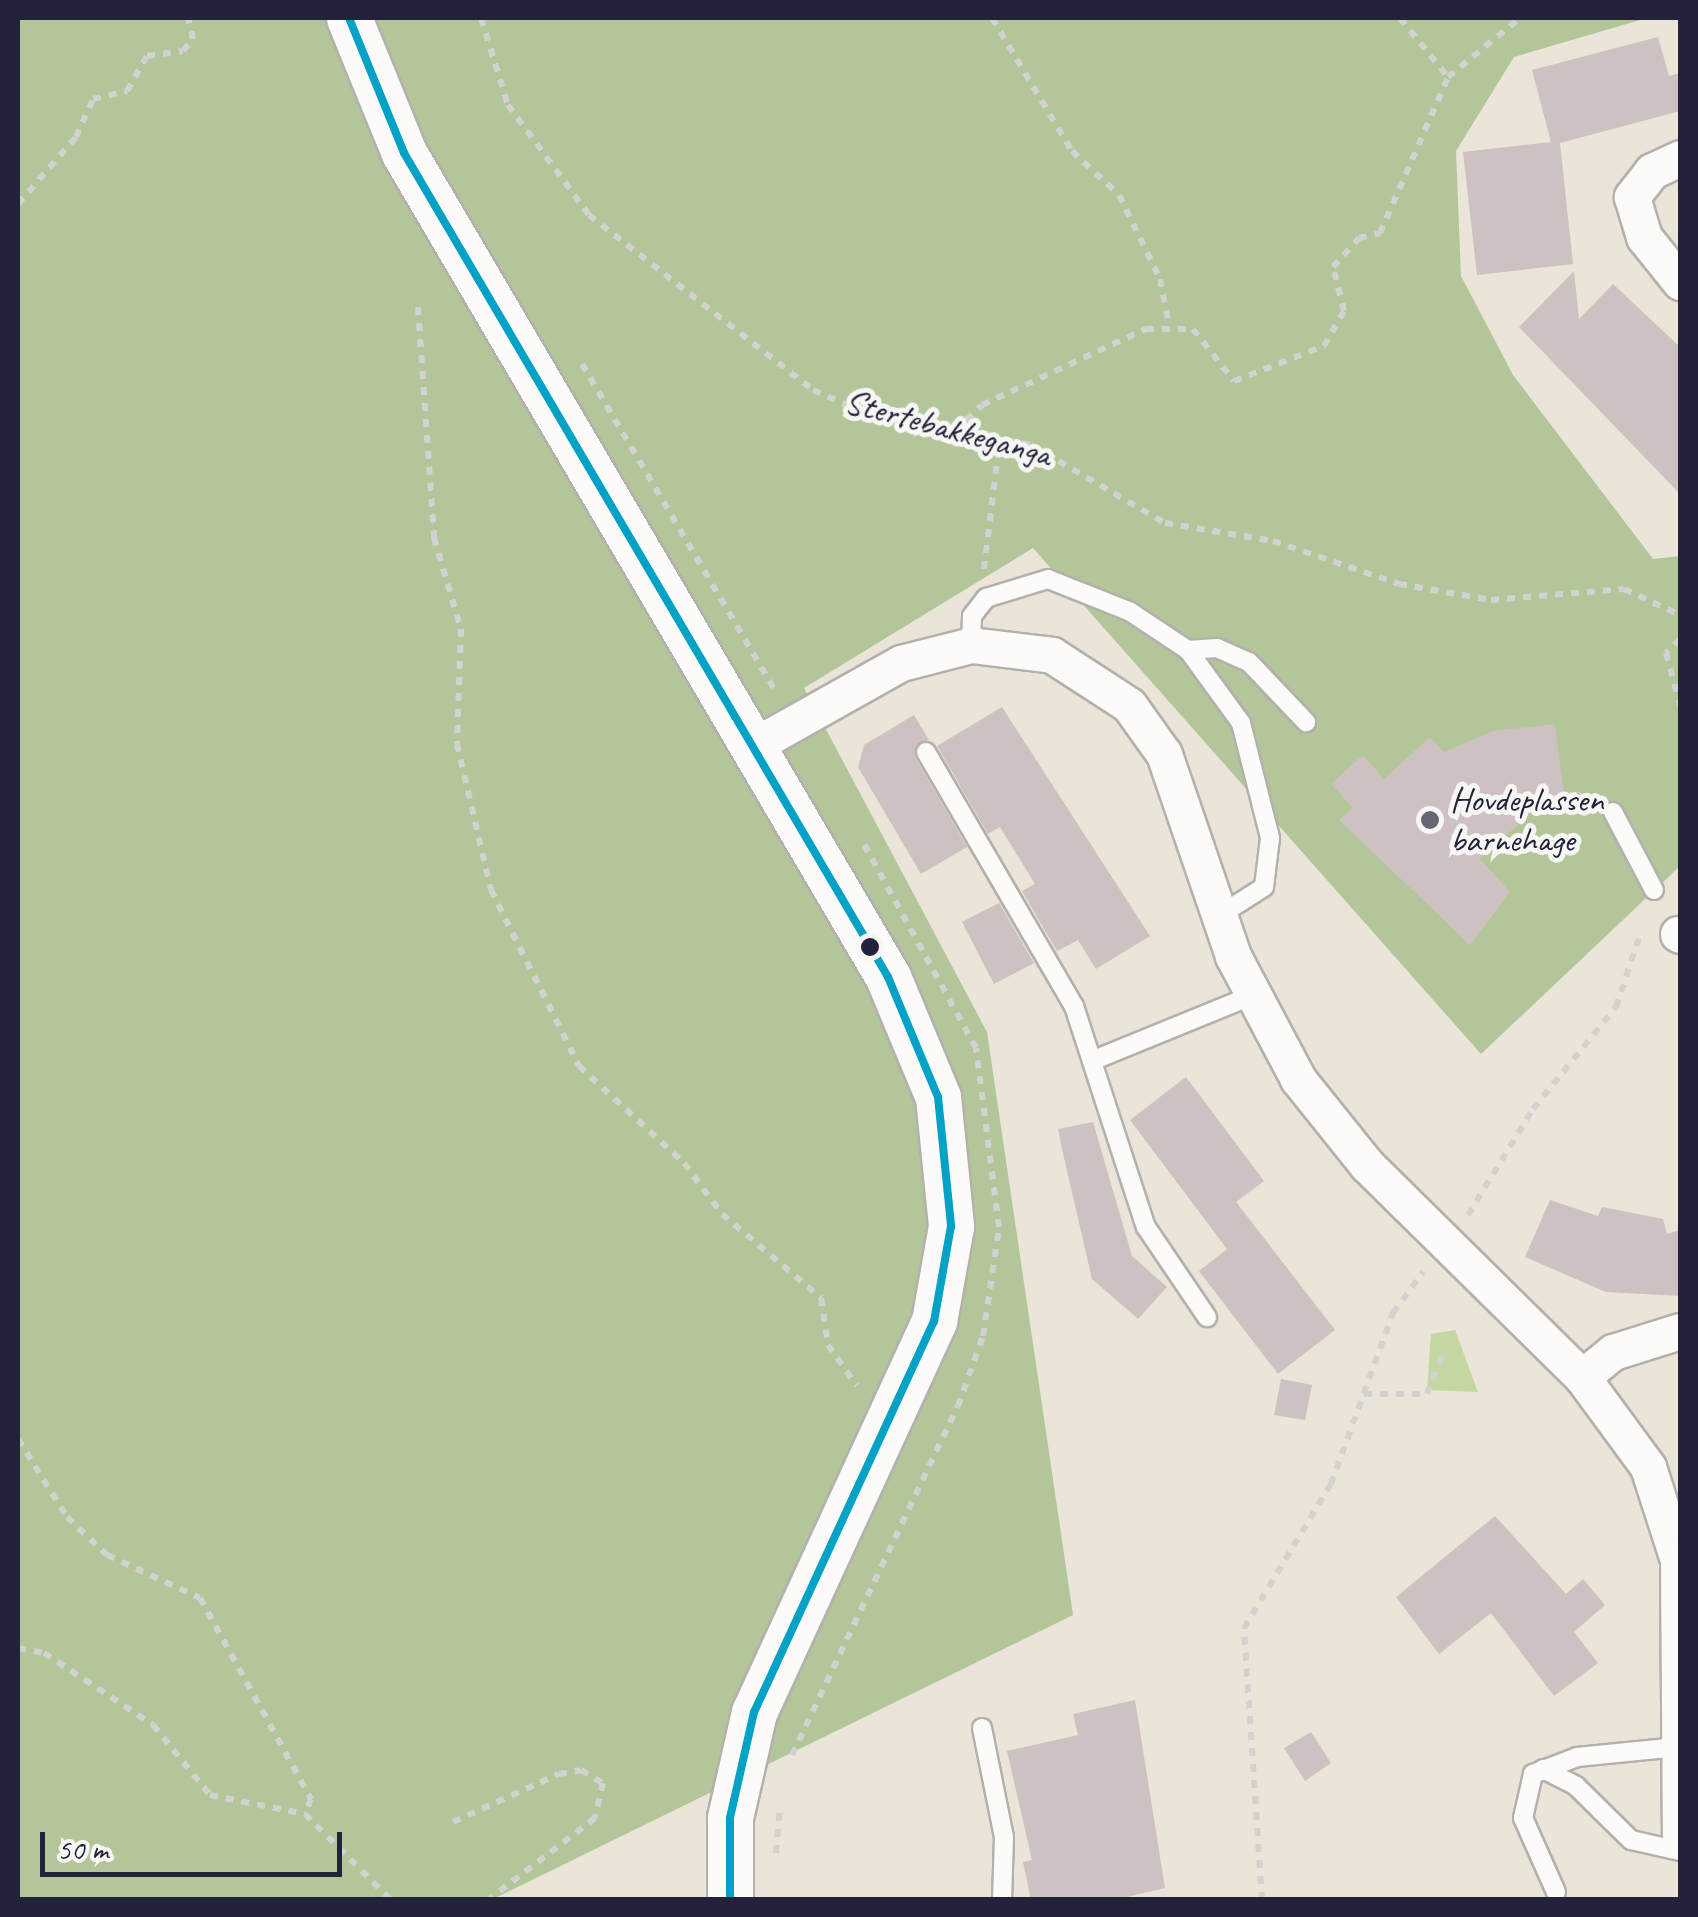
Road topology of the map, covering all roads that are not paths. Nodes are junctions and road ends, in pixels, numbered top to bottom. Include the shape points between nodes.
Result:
1 (349, 18) edge
2 (1680, 158) edge
3 (1680, 282) edge
4 (971, 645) junction
5 (1188, 650) junction
6 (1306, 722) dead end
7 (753, 746) junction
8 (926, 752) dead end
9 (1613, 812) dead end
10 (1654, 890) road end
11 (1220, 915) junction
12 (1252, 996) junction
13 (1094, 1060) junction
14 (1207, 1317) dead end
15 (1680, 1332) edge
16 (1582, 1377) junction
17 (1680, 1624) edge
18 (982, 1728) dead end
19 (1678, 1747) junction
20 (1544, 1768) junction
21 (1680, 1834) edge
22 (1680, 1851) edge
23 (1556, 1892) dead end
24 (730, 1900) edge
25 (1002, 1900) edge

1 - 7 street via 412,169
2 - 3 street via 1652,172 1632,197 1644,237
4 - 5 lane via 972,616 986,598 1048,579 1129,611
4 - 7 street via 901,663
4 - 11 street via 1052,656 1129,705 1164,754
5 - 6 lane via 1217,648 1249,662
5 - 11 lane via 1241,722 1270,838 1264,887
7 - 24 street via 888,976 938,1097 951,1189 948,1258 901,1408 754,1712 730,1818
8 - 13 lane via 1074,1006
9 - 10 lane
11 - 12 street
12 - 13 lane
12 - 16 street via 1318,1108
13 - 14 lane via 1146,1226
15 - 16 street via 1613,1352
16 - 17 street via 1664,1504
17 - 19 street
18 - 25 lane via 1004,1837
19 - 20 lane
19 - 21 street
20 - 22 lane via 1576,1786 1631,1840
20 - 23 lane via 1521,1804

